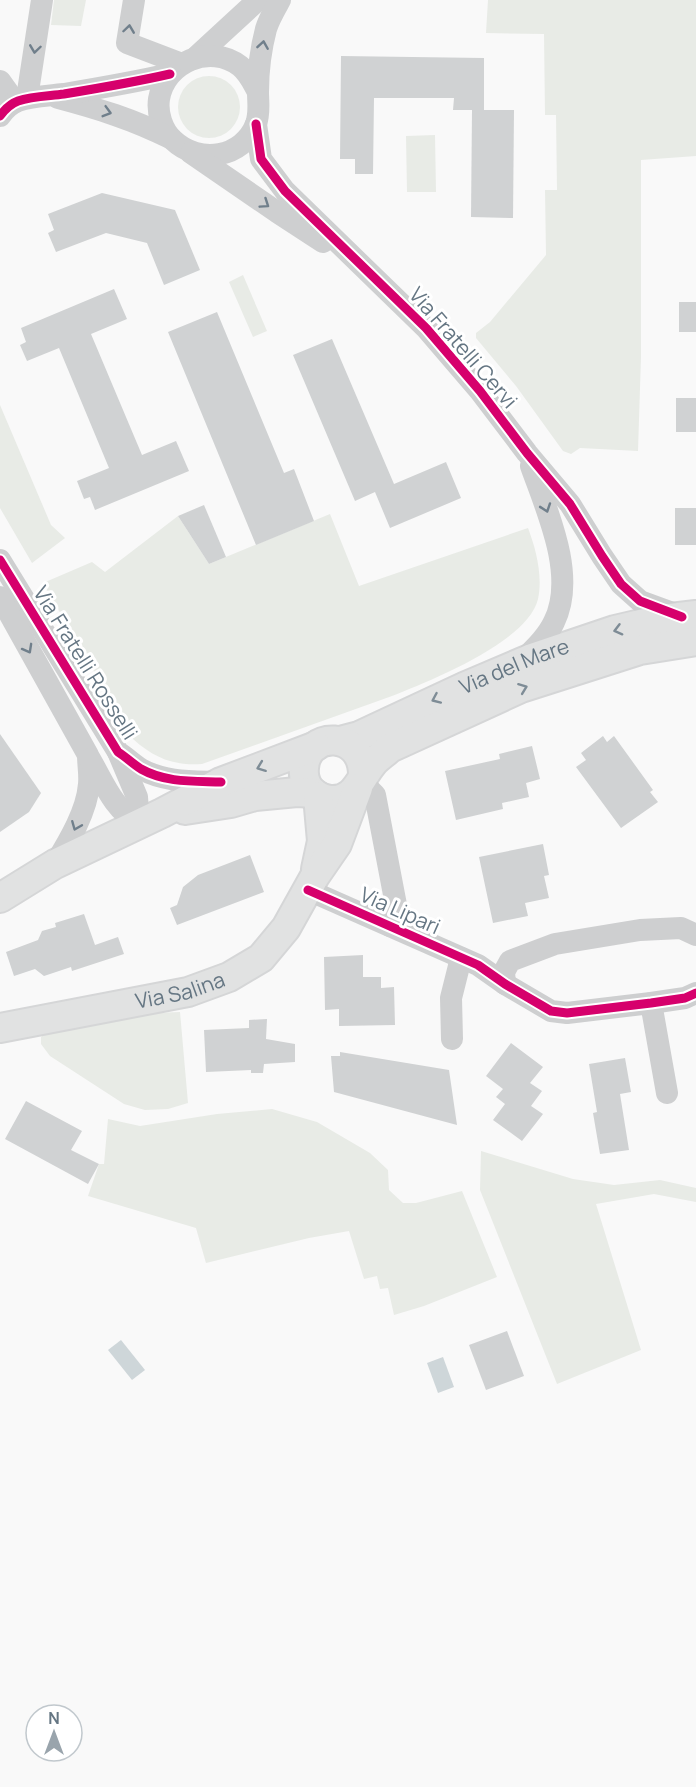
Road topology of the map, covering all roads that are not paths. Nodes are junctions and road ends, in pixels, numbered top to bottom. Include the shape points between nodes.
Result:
1 (42, 0) edge
2 (134, 0) edge
3 (280, 0) edge
4 (251, 3) edge
5 (182, 65) junction
6 (0, 81) edge
7 (258, 92) junction
8 (50, 96) junction
9 (14, 105) edge
10 (256, 123) junction
11 (171, 138) junction
12 (191, 153) junction
13 (368, 270) junction
14 (527, 453) junction
15 (0, 560) edge
16 (0, 597) edge
17 (689, 616) edge
18 (696, 641) edge
19 (519, 664) junction
20 (328, 743) junction
21 (118, 752) junction
22 (88, 755) junction
23 (221, 782) junction
24 (361, 782) junction
25 (316, 795) junction
26 (150, 819) junction
27 (56, 864) junction
28 (312, 883) junction
29 (0, 898) edge
30 (390, 926) junction
31 (696, 935) edge
32 (469, 961) junction
33 (510, 961) junction
34 (505, 984) junction
35 (696, 993) edge
36 (651, 1003) junction
37 (0, 1028) edge
38 (452, 1039) dead end
39 (668, 1094) dead end

1 -> 9 street
5 -> 2 street via 128,43
7 -> 3 street via 266,29
4 - 5 street
5 - 7 street via 212,56 227,59 241,66
5 - 8 street via 127,84
5 - 11 street via 163,86 159,100 163,126
6 - 9 street
7 - 10 street via 260,108
8 - 9 street
8 -> 11 street via 112,113
10 - 12 street via 237,148 207,156
10 - 13 street via 261,159 285,191
11 - 12 street
12 -> 13 street
13 - 14 street, Via Fratelli Cervi via 426,328
14 - 17 street, Via Fratelli Cervi via 570,504 621,584 640,601
14 -> 19 street via 563,573 562,599 554,622
15 - 21 street, Via Fratelli Rosselli
16 -> 22 street, Via Fratelli Rosselli
17 -> 19 main road, Via del Mare via 615,630
24 -> 18 main road, Via del Mare via 374,761 390,748 521,688 640,650
19 -> 20 main road, Via del Mare via 359,736
20 -> 23 main road, Via del Mare
20 - 24 main road via 356,750 363,767
20 - 25 main road via 308,753 304,764 307,785
21 - 23 street, Via Fratelli Rosselli via 141,769 163,778
21 - 26 street
22 - 26 street via 117,807 127,817
22 -> 27 street, Via Fratelli Rosselli via 85,803
23 - 26 main road, Via del Mare
24 - 25 main road via 351,794 335,800
24 - 28 main road via 337,844
24 - 30 street via 375,795 396,905
25 - 26 main road via 297,792 255,796
25 - 28 main road via 322,841
26 - 27 main road
27 - 29 main road
28 - 30 street, Via Lipari
28 - 37 main road, Via Salina via 286,928 261,958 229,977 188,992
30 - 32 street, Via Lipari
31 - 33 street via 681,928 640,930 555,944
32 - 33 street
32 - 34 street, Via Lipari
32 - 38 street via 451,998
33 - 34 street via 504,972
34 - 36 street, Via Lipari via 551,1011 567,1013
35 - 36 street, Via Lipari
36 - 39 street

